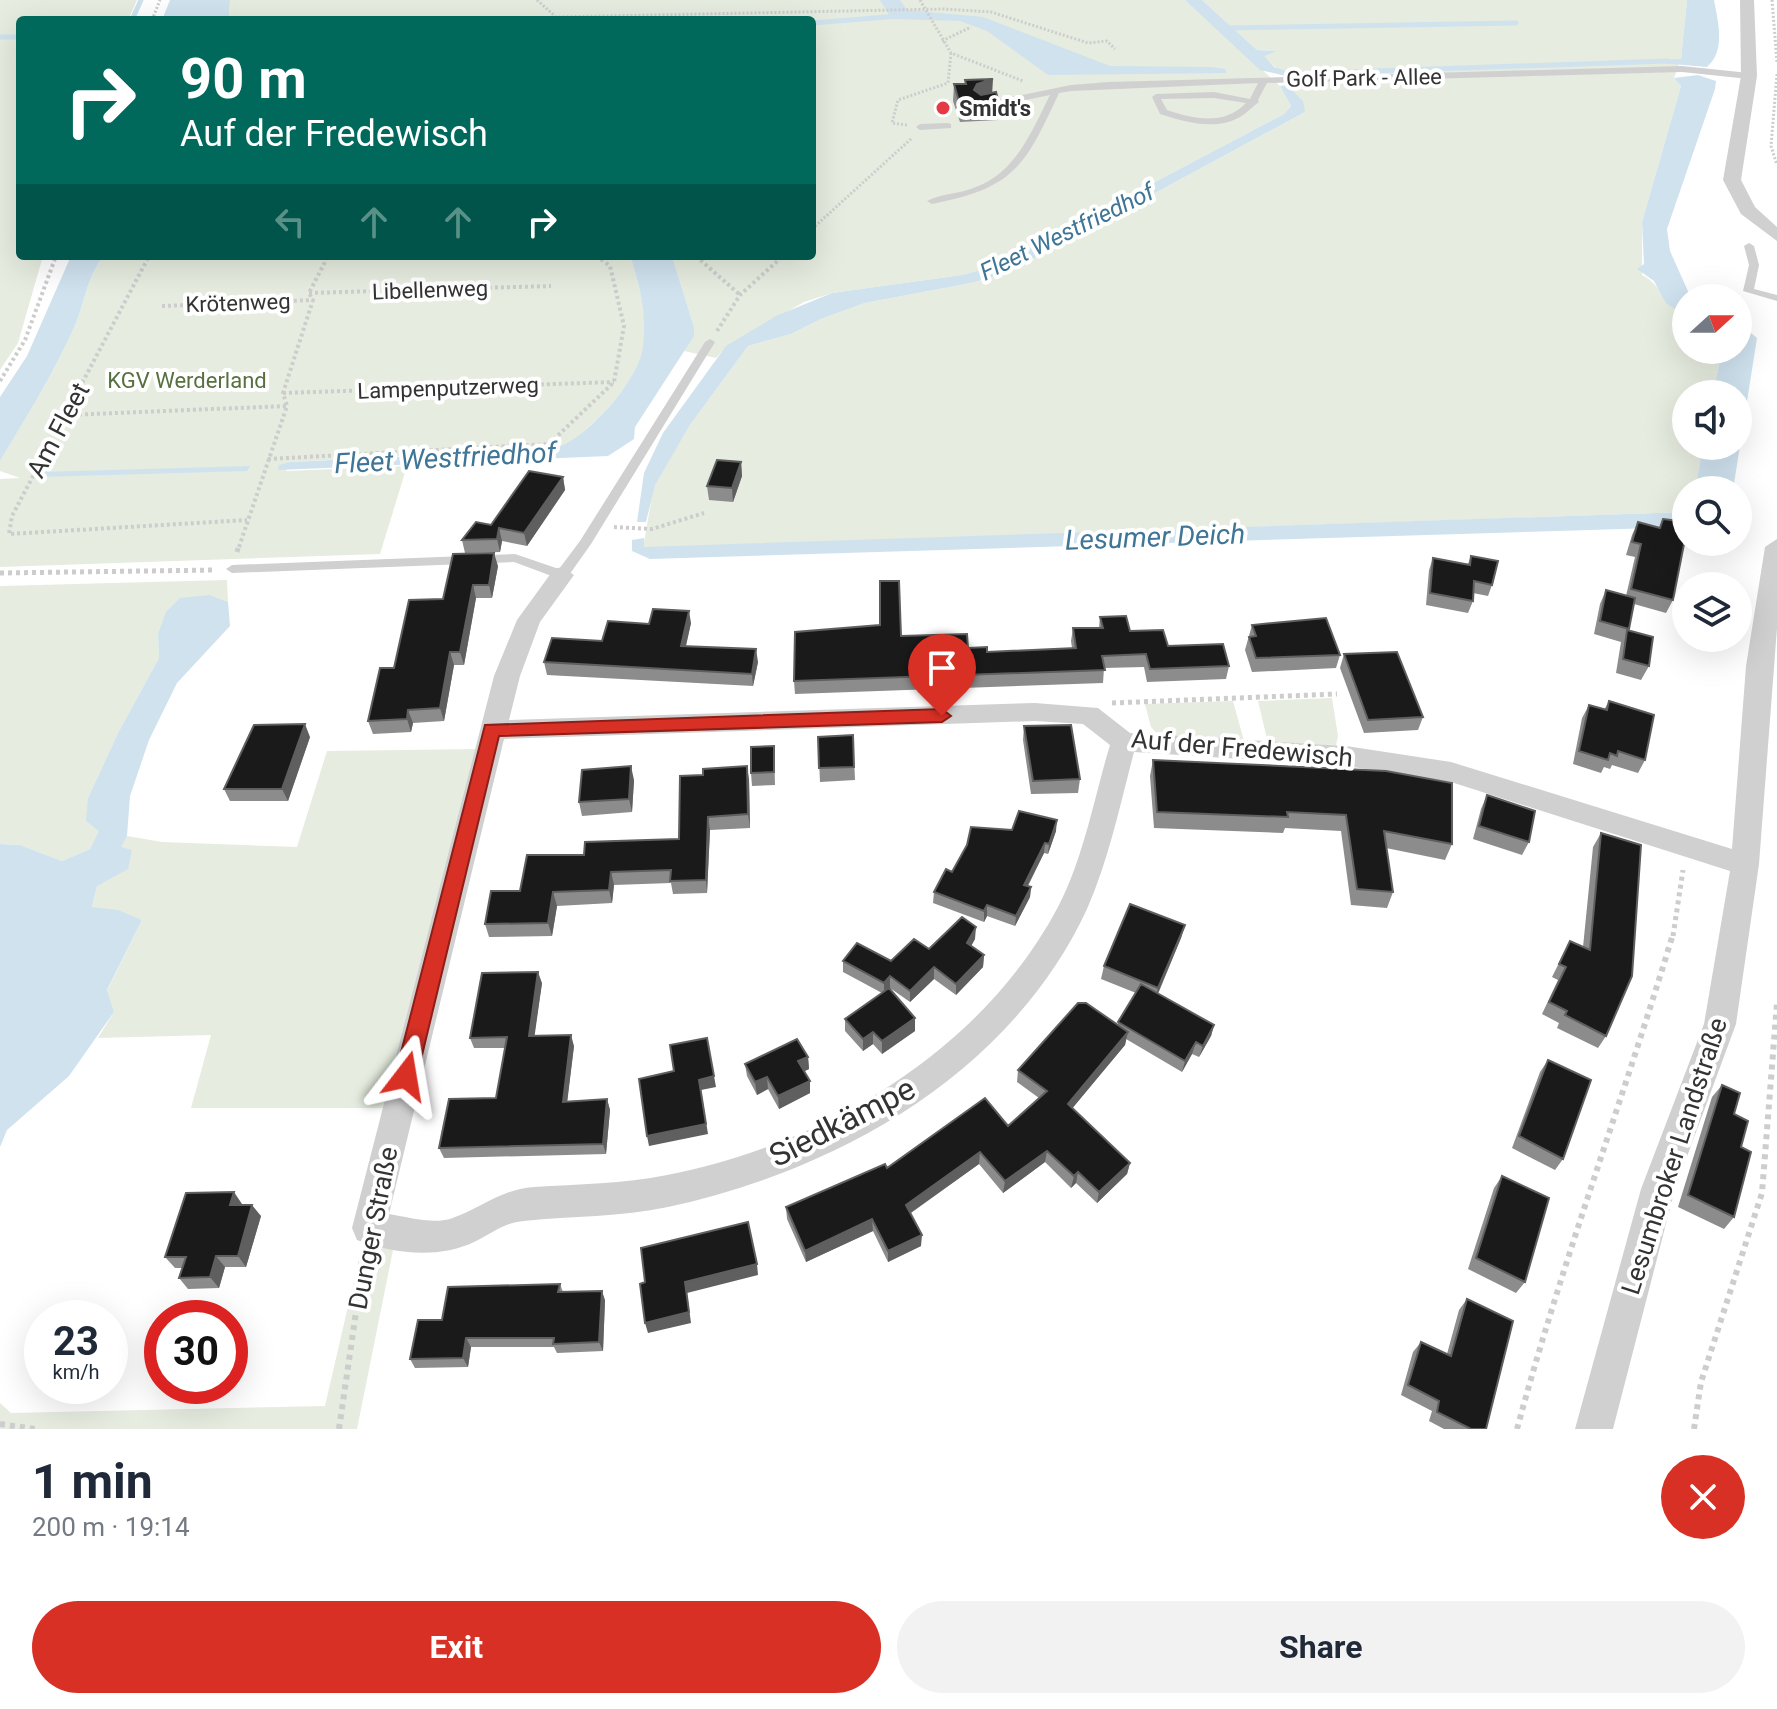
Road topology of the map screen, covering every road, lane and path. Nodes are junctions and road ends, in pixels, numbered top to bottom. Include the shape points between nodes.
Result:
1 (537, 0) edge
2 (869, 0) edge
3 (920, 0) edge
4 (1747, 0) edge
5 (1772, 0) edge
6 (874, 8) junction
7 (924, 8) junction
8 (555, 16) edge
9 (620, 16) edge
10 (971, 27) dead end
11 (942, 41) junction
12 (1115, 49) dead end
13 (951, 53) junction
14 (1777, 62) edge
15 (1777, 74) edge
16 (1749, 76) junction
17 (1264, 80) junction
18 (1056, 91) junction
19 (1255, 102) junction
20 (980, 106) edge
21 (948, 126) dead end
22 (920, 127) junction
23 (1777, 165) edge
24 (932, 201) dead end
25 (816, 225) edge
26 (1777, 236) edge
27 (1749, 246) dead end
28 (55, 260) edge
29 (147, 260) edge
30 (326, 260) edge
31 (602, 260) edge
32 (698, 260) edge
33 (779, 260) edge
34 (551, 286) dead end
35 (309, 293) junction
36 (740, 295) junction
37 (1777, 298) edge
38 (313, 300) junction
39 (162, 306) dead end
40 (710, 342) joint
41 (0, 381) edge
42 (614, 382) junction
43 (283, 393) junction
44 (287, 406) junction
45 (67, 415) junction
46 (268, 459) junction
47 (704, 513) dead end
48 (247, 520) junction
49 (597, 524) junction
50 (1777, 547) edge
51 (232, 569) junction
52 (0, 573) edge
53 (562, 575) junction
54 (1337, 694) dead end
55 (1089, 715) junction
56 (492, 730) junction
57 (1124, 742) junction
58 (1686, 845) junction
59 (1745, 864) junction
60 (1777, 1003) edge
61 (369, 1228) junction
62 (0, 1424) edge
63 (35, 1429) edge
64 (339, 1429) edge
65 (1517, 1429) edge
66 (1594, 1429) edge
67 (1694, 1429) edge

1 - 8 path
2 - 6 path
3 - 7 path
4 - 16 street
5 - 14 path
6 - 7 path
6 - 9 path
7 - 11 path
7 - 12 path via 991,12 1088,43 1107,41
10 - 11 path
11 - 13 path
13 - 18 path
13 - 22 path via 948,83 898,100 892,123
15 - 23 path via 1771,146
16 - 17 lane, Golf Park - Allee via 1682,69
16 - 26 street via 1732,180 1747,210
17 - 18 lane, Golf Park - Allee
17 - 19 lane
18 - 20 lane, Golf Park - Allee
18 - 24 lane via 1012,172 981,191
19 - 19 lane via 1226,122 1191,123 1163,112 1156,97 1214,95
21 - 22 lane
22 - 25 path
27 - 37 lane via 1754,265 1748,291
28 - 41 path via 25,340
29 - 45 path, Am Fleet
30 - 35 path
31 - 42 path via 610,266 624,326
32 - 36 path
33 - 36 path
34 - 35 path, Libellenweg
35 - 38 path
36 - 40 path
38 - 39 path, Krötenweg
38 - 43 path
40 - 49 lane
42 - 43 path, Lampenputzerweg
42 - 46 path via 549,444
43 - 44 path
44 - 45 path
44 - 46 path
45 - 48 path, Am Fleet via 12,516 9,534
46 - 48 path
47 - 49 path via 652,529
48 - 51 path
49 - 53 lane
50 - 59 street, Lesumbroker Landstraße via 1759,666
51 - 52 path
51 - 53 lane via 515,558
53 - 56 street, Dunger Straße via 529,620
54 - 55 path via 1099,703
55 - 56 street via 1035,712
55 - 57 street, Auf der Fredewisch
56 - 61 street, Dunger Straße
57 - 58 street, Auf der Fredewisch via 1346,756 1451,772
57 - 61 street, Siedkämpe via 1083,880 1042,961 980,1034 879,1110 771,1161 667,1191 513,1206 449,1237
58 - 59 street, Auf der Fredewisch
58 - 65 path via 1676,925 1550,1306
59 - 66 street, Lesumbroker Landstraße via 1720,1024 1658,1189
60 - 67 path via 1762,1193 1701,1382
61 - 64 path, Dunger Straße
62 - 63 path

